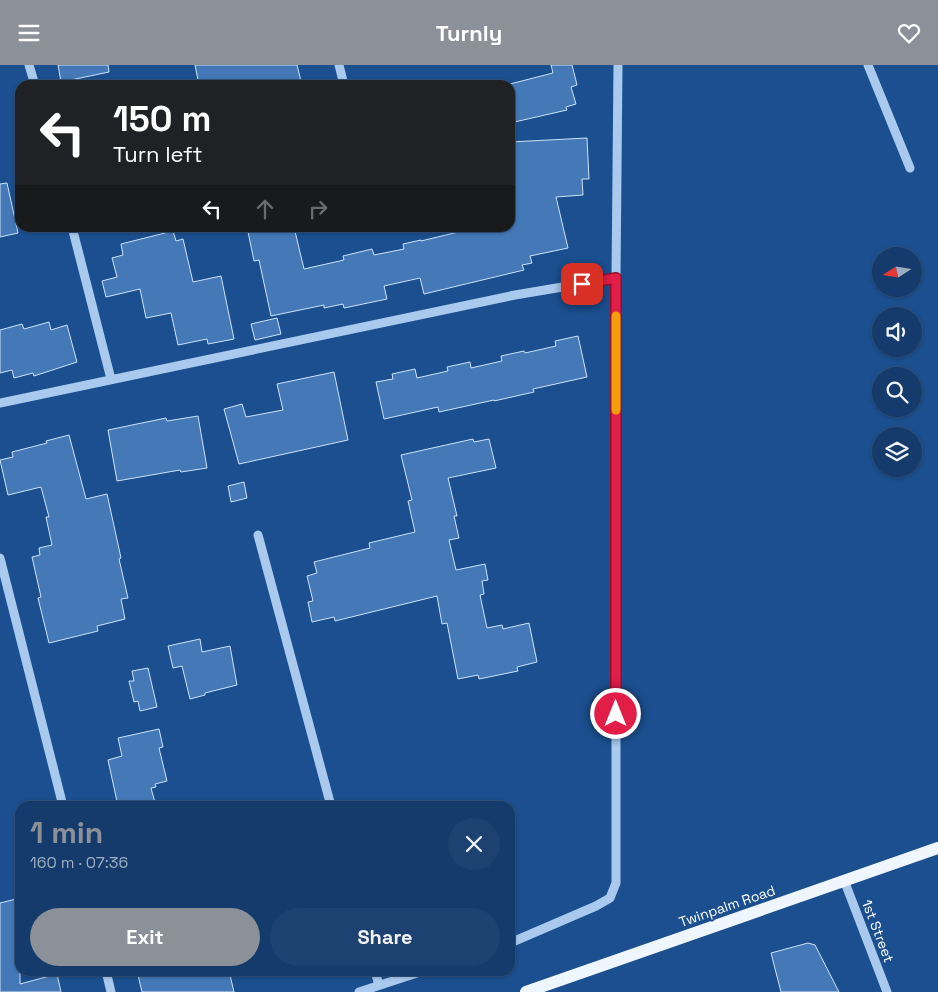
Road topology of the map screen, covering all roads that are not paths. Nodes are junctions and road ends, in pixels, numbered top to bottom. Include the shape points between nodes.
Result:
1 (29, 65) edge
2 (339, 65) edge
3 (618, 65) edge
4 (868, 65) edge
5 (34, 80) edge
6 (343, 80) edge
7 (910, 168) dead end
8 (73, 232) edge
9 (616, 278) junction
10 (111, 379) junction
11 (0, 403) edge
12 (258, 535) dead end
13 (0, 558) edge
14 (63, 801) edge
15 (330, 801) edge
16 (938, 848) edge
17 (844, 880) junction
18 (515, 941) edge
19 (107, 976) edge
20 (376, 976) edge
21 (407, 976) edge
22 (379, 985) junction
23 (111, 992) edge
24 (359, 992) edge
25 (526, 992) edge
26 (887, 992) edge

1 - 5 street
2 - 6 street
3 - 9 street
4 - 7 street
8 - 10 street
9 - 10 street via 486,301
9 - 18 street via 616,883 610,898
10 - 11 street
12 - 15 street
13 - 14 street
16 - 17 main road, Twinpalm Road
17 - 25 main road, Twinpalm Road
17 - 26 street, 1st Street
19 - 23 street
20 - 22 street
21 - 22 street
22 - 24 street

